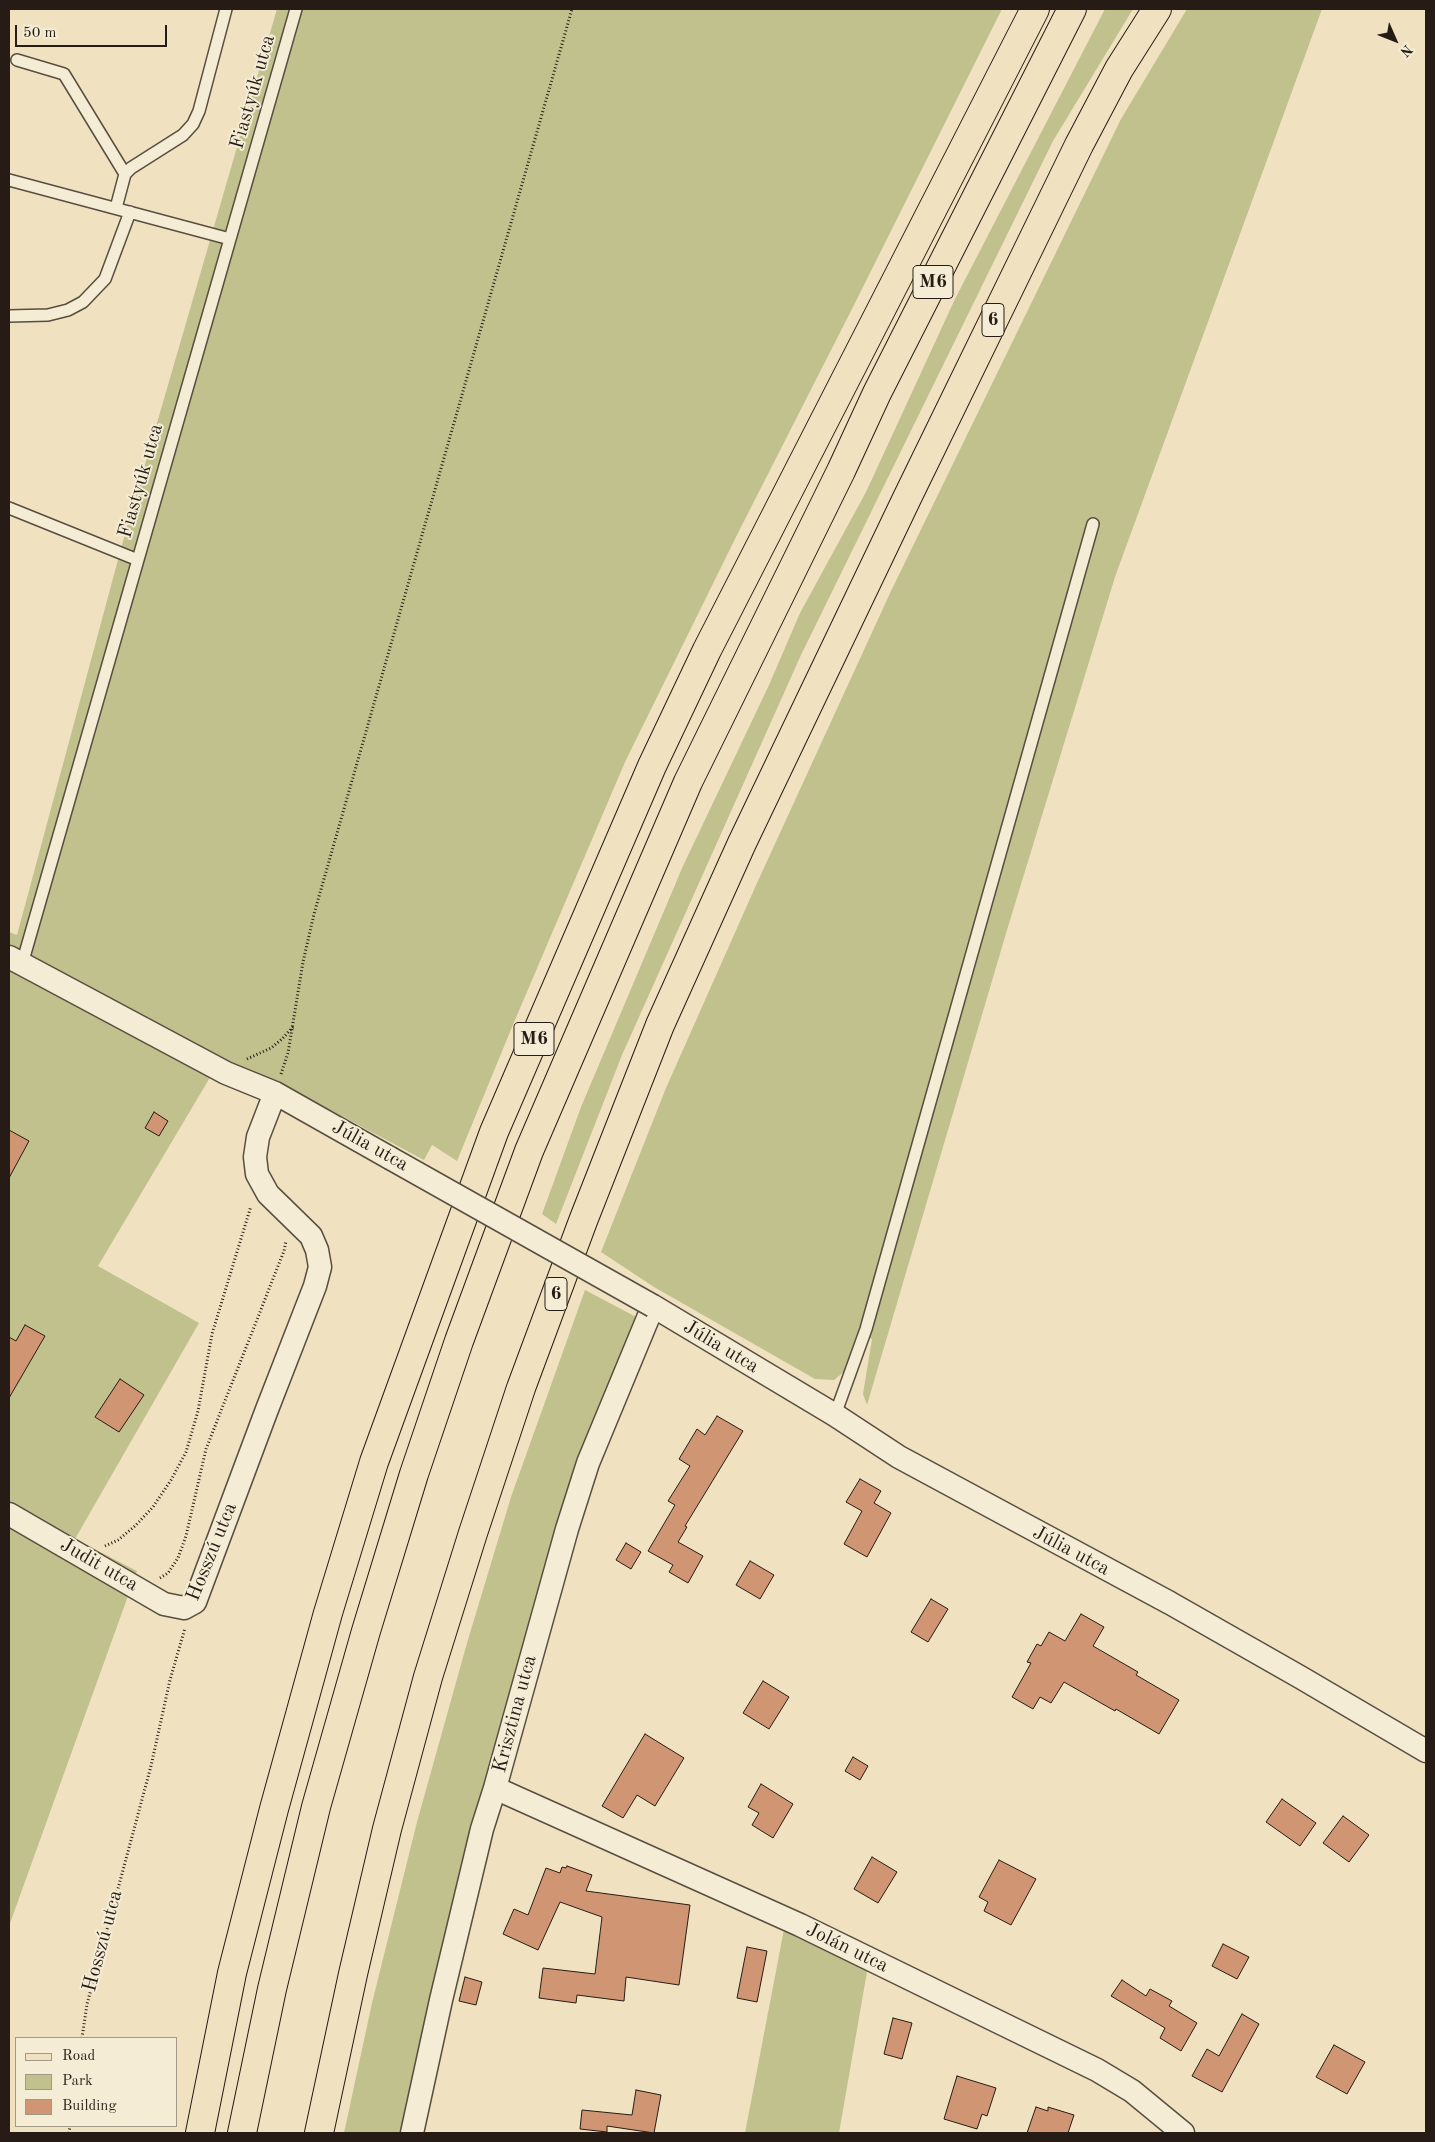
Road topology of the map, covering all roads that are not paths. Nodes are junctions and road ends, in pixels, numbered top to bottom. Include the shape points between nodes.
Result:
1 (226, 9) edge
2 (296, 9) edge
3 (1035, 9) edge
4 (1072, 9) edge
5 (1157, 9) edge
6 (17, 60) dead end
7 (125, 174) junction
8 (9, 180) edge
9 (116, 208) junction
10 (130, 212) junction
11 (230, 239) junction
12 (9, 316) edge
13 (9, 508) edge
14 (1092, 524) dead end
15 (138, 560) junction
16 (16, 960) edge
17 (275, 1093) junction
18 (653, 1306) junction
19 (835, 1415) junction
20 (9, 1514) edge
21 (191, 1606) joint
22 (1426, 1751) edge
23 (495, 1788) junction
24 (200, 2133) edge
25 (242, 2133) edge
26 (318, 2133) edge
27 (412, 2133) edge
28 (1183, 2133) edge

1 - 7 lane via 193,124 183,135
2 - 11 lane, Fiastyúk utca
3 - 24 main road, M6 via 707,650 648,775 494,1132 374,1462 328,1614 232,1973
4 - 25 main road, M6 via 877,393 688,782 529,1151 421,1455 366,1631 316,1807 272,1989
5 - 26 main road, 6 via 1119,69 1079,145 742,843 660,1025 582,1221 521,1388 428,1677 385,1838
6 - 7 lane via 64,74
7 - 9 lane
8 - 9 lane
9 - 10 lane
10 - 11 lane
10 - 12 lane via 105,279 83,302 48,315
11 - 15 lane, Fiastyúk utca
13 - 15 lane
14 - 19 lane via 866,1329
15 - 16 lane, Fiastyúk utca
16 - 17 street, Júlia utca via 213,1066
17 - 18 street, Júlia utca, bridge
17 - 21 street, Hosszú utca via 258,1138 255,1157 258,1174 268,1194 311,1236 320,1267 198,1596
18 - 19 street, Júlia utca
18 - 23 street, Krisztina utca via 588,1464
19 - 22 street, Júlia utca via 899,1457 1187,1613
20 - 21 street, Judit utca via 171,1606
23 - 27 street, Krisztina utca via 471,1875
23 - 28 street, Jolán utca via 800,1925 1097,2070 1132,2091

